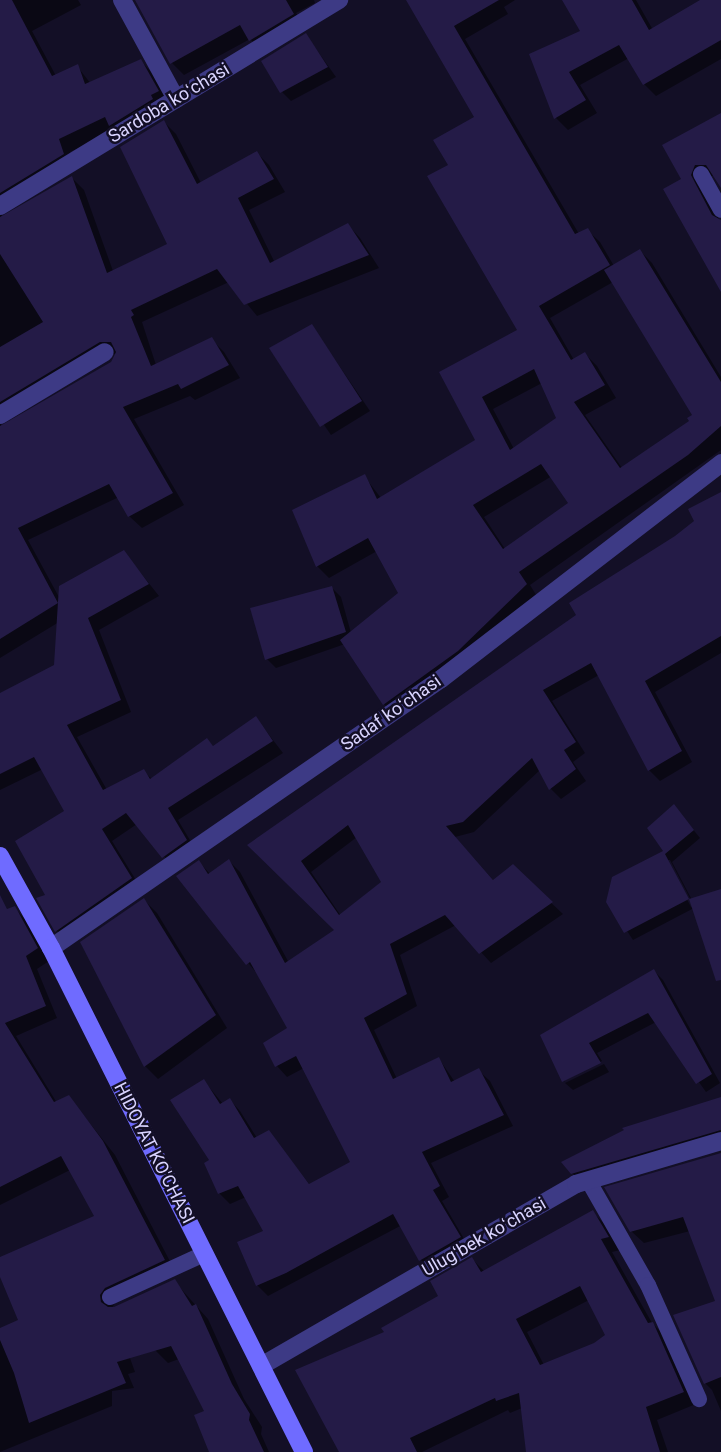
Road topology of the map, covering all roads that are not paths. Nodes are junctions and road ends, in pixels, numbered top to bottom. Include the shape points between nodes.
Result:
1 (122, 0) edge
2 (339, 0) edge
3 (176, 99) junction
4 (701, 174) dead end
5 (0, 206) edge
6 (721, 210) edge
7 (105, 352) dead end
8 (0, 415) edge
9 (721, 463) edge
10 (0, 856) edge
11 (51, 948) junction
12 (721, 1141) edge
13 (588, 1180) junction
14 (204, 1255) junction
15 (110, 1297) dead end
16 (261, 1366) junction
17 (699, 1399) dead end
18 (304, 1452) edge

1 - 3 street
2 - 3 street, Sardoba koʻchasi
3 - 5 street, Sardoba koʻchasi
4 - 6 lane
7 - 8 street
9 - 11 street, Sadaf koʻchasi via 441,679
10 - 11 street, HIDOYAT KO'CHASI
11 - 14 street, HIDOYAT KO'CHASI
12 - 13 street, Ulugʻbek koʻchasi
13 - 16 street, Ulugʻbek koʻchasi
13 - 17 lane via 648,1285
14 - 15 lane
14 - 16 street, HIDOYAT KO'CHASI
16 - 18 street, HIDOYAT KO'CHASI

